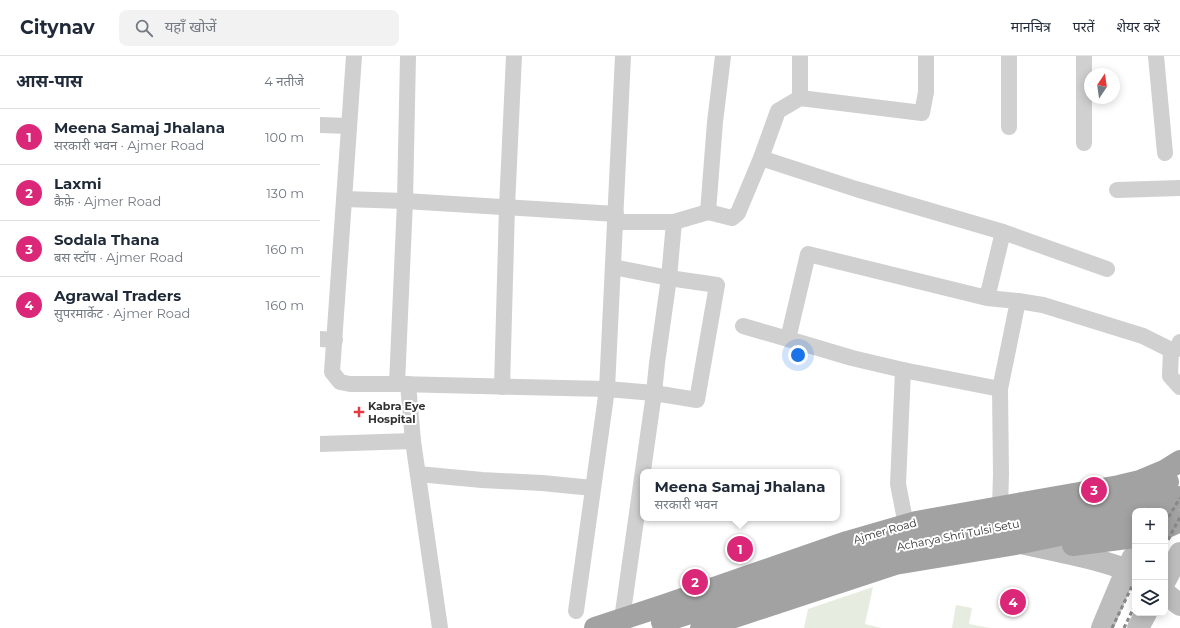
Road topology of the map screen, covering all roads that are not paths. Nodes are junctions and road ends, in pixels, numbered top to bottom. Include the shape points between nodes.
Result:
1 (354, 56) edge
2 (408, 56) edge
3 (514, 56) edge
4 (623, 56) edge
5 (724, 56) edge
6 (800, 56) edge
7 (926, 56) edge
8 (1009, 56) edge
9 (1084, 56) edge
10 (1156, 56) edge
11 (800, 98) junction
12 (320, 125) edge
13 (349, 126) junction
14 (1009, 127) dead end
15 (1084, 143) dead end
16 (1165, 153) dead end
17 (761, 158) junction
18 (1180, 188) edge
19 (1117, 190) dead end
20 (344, 199) junction
21 (404, 201) junction
22 (507, 207) junction
23 (708, 212) junction
24 (616, 218) junction
25 (674, 222) junction
26 (1003, 232) junction
27 (613, 268) junction
28 (1107, 269) dead end
29 (669, 278) junction
30 (987, 298) junction
31 (1018, 301) junction
32 (743, 326) dead end
33 (788, 339) junction
34 (328, 340) edge
35 (1176, 346) edge
36 (903, 370) junction
37 (403, 384) junction
38 (502, 387) junction
39 (1180, 388) edge
40 (607, 389) junction
41 (1000, 389) junction
42 (654, 393) junction
43 (413, 441) junction
44 (320, 444) edge
45 (1180, 461) edge
46 (643, 469) edge
47 (1180, 473) edge
48 (418, 474) junction
49 (1119, 486) junction
50 (593, 488) junction
51 (1094, 490) junction
52 (640, 492) edge
53 (1180, 497) edge
54 (1000, 508) junction
55 (1134, 508) edge
56 (1160, 508) edge
57 (1132, 519) edge
58 (1180, 521) edge
59 (906, 525) junction
60 (1168, 527) edge
61 (1021, 544) junction
62 (1132, 551) edge
63 (1132, 553) edge
64 (1176, 553) edge
65 (1132, 554) edge
66 (1132, 556) edge
67 (1165, 580) edge
68 (1168, 587) edge
69 (1180, 593) edge
70 (1168, 595) edge
71 (1180, 605) edge
72 (576, 611) dead end
73 (1144, 616) edge
74 (622, 619) junction
75 (600, 627) edge
76 (440, 628) edge
77 (643, 628) edge
78 (701, 628) edge
79 (737, 628) edge
80 (1102, 628) edge
81 (1138, 628) edge

1 - 13 street
2 - 21 street
3 - 22 street
4 - 24 street
5 - 23 street via 715,122
6 - 11 street
7 - 11 street via 926,92 922,113
8 - 14 street
9 - 15 street
10 - 16 street
11 - 17 street via 778,112
12 - 13 street
13 - 20 street
17 - 23 street via 738,213 732,218
17 - 26 street
18 - 19 street
20 - 21 street
20 - 34 street
21 - 22 street
21 - 37 street
22 - 24 street
22 - 38 street
23 - 25 street
24 - 25 street
24 - 27 street
25 - 29 street
26 - 28 street
26 - 30 street
27 - 29 street
27 - 40 street
29 - 42 street
29 - 42 street via 718,285 697,400
30 - 31 street
30 - 33 street via 808,254
31 - 35 street via 1043,305
31 - 41 street
32 - 33 street
33 - 36 street
34 - 37 street via 332,372 340,382
35 - 39 street via 1170,376
36 - 41 street
36 - 59 street via 898,484
37 - 38 street
37 - 43 street
38 - 40 street
40 - 42 street
40 - 50 street
41 - 54 street
42 - 46 street
43 - 44 street
43 - 48 street
45 - 49 highway, Ajmer Road via 1140,481
47 - 77 highway, Acharya Shri Tulsi Setu via 1139,498 912,542
48 - 50 street
48 - 76 street
49 - 51 highway, Ajmer Road
49 - 55 main road
50 - 72 street
51 - 54 highway, Ajmer Road
51 - 62 main road
52 - 74 street
53 - 56 highway
54 - 59 highway, Ajmer Road
57 - 61 highway, Acharya Shri Tulsi Setu
58 - 60 highway
59 - 74 highway, Ajmer Road via 847,542
61 - 65 main road via 1117,566
61 - 78 highway, Acharya Shri Tulsi Setu via 895,564
63 - 79 highway via 1087,544 1029,550 925,567
64 - 67 main road
66 - 80 main road
68 - 69 main road
70 - 71 main road
73 - 81 main road
74 - 75 highway, Ajmer Road

